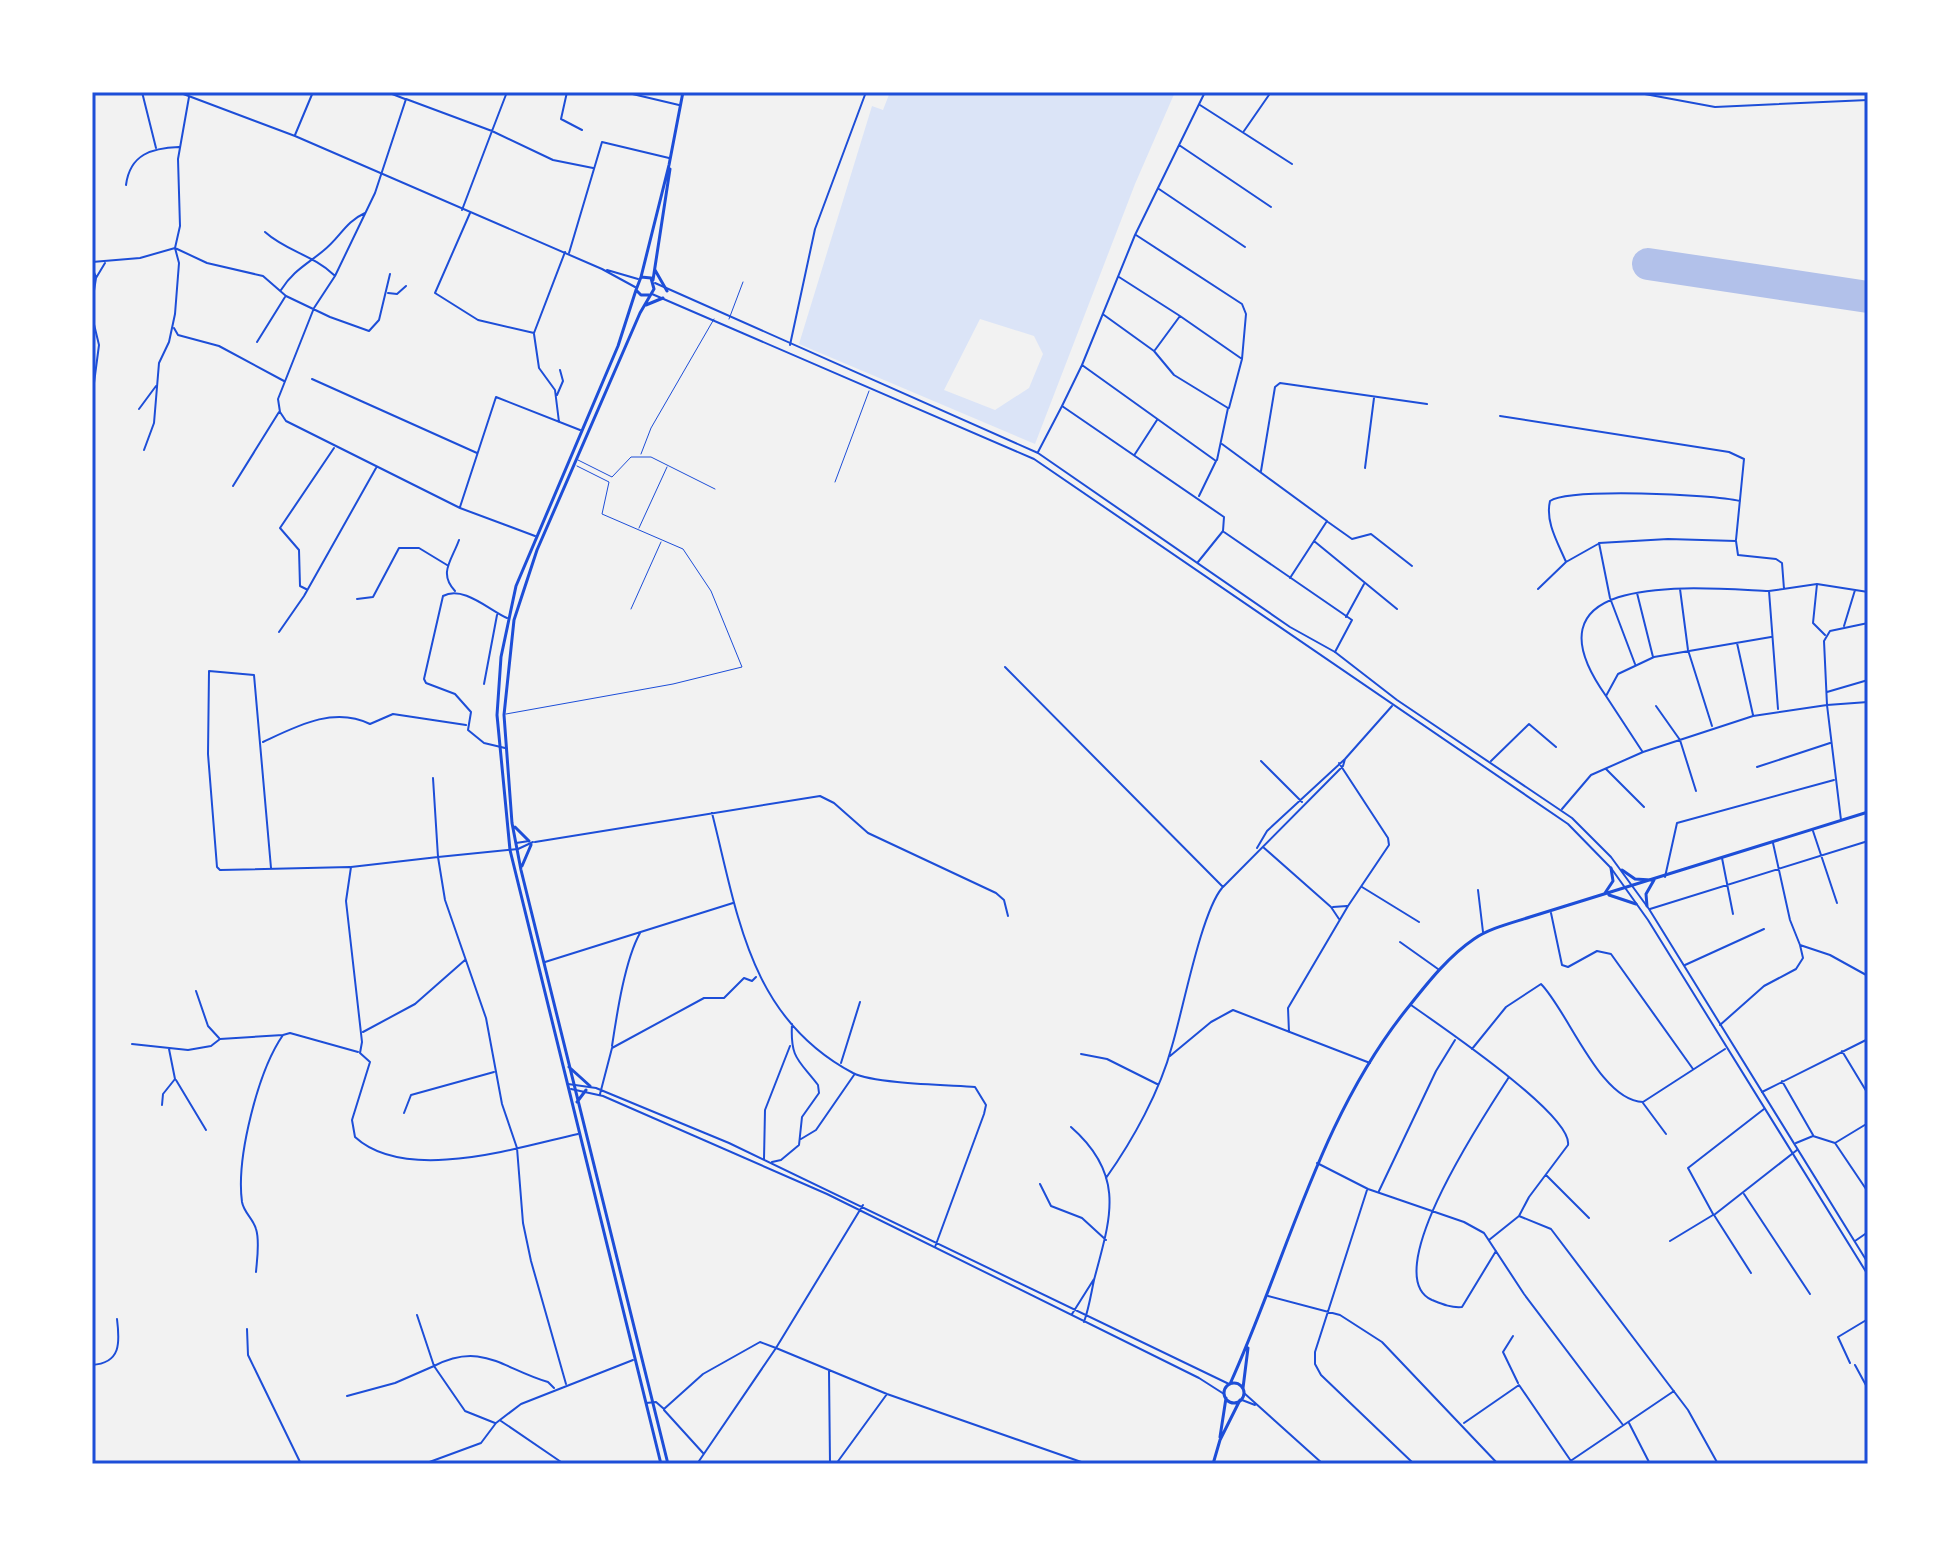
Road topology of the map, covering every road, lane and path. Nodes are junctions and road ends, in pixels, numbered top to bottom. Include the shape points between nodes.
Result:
1 (142, 92) edge
2 (178, 92) edge
3 (313, 92) edge
4 (387, 92) edge
5 (507, 92) edge
6 (567, 92) edge
7 (624, 92) edge
8 (683, 92) edge
9 (866, 92) edge
10 (1205, 92) edge
11 (1271, 92) edge
12 (1634, 92) edge
13 (1665, 94) edge
14 (189, 95) junction
15 (406, 99) junction
16 (1868, 100) edge
17 (1199, 104) junction
18 (680, 106) junction
19 (582, 130) dead end
20 (492, 131) junction
21 (1243, 132) junction
22 (295, 136) junction
23 (1178, 144) junction
24 (180, 147) junction
25 (156, 148) junction
26 (671, 159) junction
27 (1292, 164) dead end
28 (669, 165) junction
29 (594, 169) junction
30 (381, 175) junction
31 (126, 185) dead end
32 (1158, 188) junction
33 (1271, 207) dead end
34 (462, 210) junction
35 (366, 212) junction
36 (470, 213) junction
37 (265, 232) dead end
38 (1135, 235) junction
39 (1245, 247) dead end
40 (175, 248) junction
41 (567, 253) junction
42 (312, 258) junction
43 (92, 262) edge
44 (105, 263) junction
45 (92, 268) edge
46 (654, 268) junction
47 (602, 269) junction
48 (390, 274) dead end
49 (335, 276) junction
50 (1118, 276) junction
51 (96, 278) junction
52 (640, 278) junction
53 (653, 282) junction
54 (743, 282) dead end
55 (406, 286) dead end
56 (635, 288) junction
57 (281, 290) junction
58 (667, 291) junction
59 (387, 293) junction
60 (650, 295) junction
61 (286, 296) junction
62 (663, 298) junction
63 (92, 303) edge
64 (643, 307) junction
65 (314, 308) junction
66 (1104, 315) junction
67 (92, 316) edge
68 (1180, 316) junction
69 (714, 319) junction
70 (729, 319) junction
71 (173, 327) junction
72 (534, 333) junction
73 (178, 335) junction
74 (169, 342) junction
75 (257, 342) dead end
76 (790, 345) junction
77 (1154, 351) junction
78 (1242, 359) junction
79 (1082, 365) junction
80 (560, 370) dead end
81 (852, 372) junction
82 (861, 375) junction
83 (850, 378) junction
84 (312, 379) dead end
85 (285, 381) junction
86 (859, 381) junction
87 (157, 385) junction
88 (871, 386) junction
89 (556, 396) junction
90 (1374, 397) junction
91 (92, 398) edge
92 (1427, 404) dead end
93 (592, 405) junction
94 (1062, 406) junction
95 (599, 408) junction
96 (1228, 408) junction
97 (139, 409) dead end
98 (280, 412) junction
99 (589, 414) junction
100 (595, 416) junction
101 (1500, 416) dead end
102 (1158, 419) junction
103 (559, 422) junction
104 (581, 430) junction
105 (1222, 444) junction
106 (335, 447) junction
107 (144, 450) dead end
108 (478, 453) junction
109 (1038, 453) junction
110 (1135, 454) junction
111 (641, 455) junction
112 (1216, 461) junction
113 (576, 462) junction
114 (668, 466) junction
115 (377, 467) junction
116 (1365, 468) dead end
117 (1261, 471) junction
118 (835, 482) dead end
119 (233, 486) dead end
120 (715, 489) dead end
121 (1199, 497) junction
122 (1741, 502) junction
123 (460, 508) junction
124 (1327, 521) junction
125 (638, 530) junction
126 (1223, 531) junction
127 (535, 536) junction
128 (459, 540) dead end
129 (662, 540) junction
130 (1313, 540) junction
131 (1736, 541) junction
132 (1599, 543) junction
133 (1198, 562) junction
134 (1566, 562) junction
135 (447, 565) junction
136 (1412, 566) dead end
137 (1290, 578) junction
138 (1365, 583) junction
139 (1817, 584) junction
140 (1679, 588) junction
141 (1856, 588) junction
142 (307, 589) junction
143 (1538, 589) dead end
144 (1784, 589) junction
145 (1769, 591) junction
146 (456, 592) junction
147 (1637, 592) junction
148 (1868, 592) edge
149 (1610, 598) junction
150 (357, 599) dead end
151 (631, 609) dead end
152 (1397, 609) dead end
153 (498, 614) junction
154 (1346, 617) junction
155 (507, 618) junction
156 (1282, 621) junction
157 (1868, 623) edge
158 (1278, 627) junction
159 (1290, 627) junction
160 (1844, 627) junction
161 (279, 632) dead end
162 (1287, 633) junction
163 (1826, 636) junction
164 (1771, 637) junction
165 (1737, 641) junction
166 (1688, 650) junction
167 (1335, 652) junction
168 (1654, 657) junction
169 (1635, 664) junction
170 (1005, 667) dead end
171 (1868, 680) edge
172 (484, 684) dead end
173 (1826, 692) junction
174 (1606, 696) junction
175 (1868, 702) edge
176 (1393, 705) junction
177 (1827, 705) junction
178 (1656, 706) dead end
179 (1778, 710) junction
180 (504, 715) junction
181 (1753, 716) junction
182 (468, 725) junction
183 (1713, 728) junction
184 (505, 736) junction
185 (498, 737) junction
186 (1680, 740) junction
187 (261, 743) junction
188 (1461, 743) junction
189 (1831, 743) junction
190 (1556, 747) dead end
191 (499, 748) junction
192 (506, 748) junction
193 (1457, 748) junction
194 (1471, 749) junction
195 (1643, 752) junction
196 (1467, 755) junction
197 (1345, 759) junction
198 (1261, 761) dead end
199 (1491, 762) junction
200 (1339, 763) junction
201 (1343, 766) junction
202 (1757, 767) dead end
203 (1606, 769) junction
204 (433, 778) dead end
205 (1835, 780) junction
206 (1696, 791) dead end
207 (1298, 798) junction
208 (1303, 803) junction
209 (1644, 807) dead end
210 (1561, 810) junction
211 (1868, 812) edge
212 (712, 813) junction
213 (1841, 821) junction
214 (512, 823) junction
215 (1813, 830) junction
216 (1868, 841) edge
217 (1773, 842) junction
218 (509, 843) junction
219 (517, 843) junction
220 (531, 843) junction
221 (1261, 844) junction
222 (500, 848) junction
223 (518, 849) junction
224 (510, 850) junction
225 (1819, 856) junction
226 (438, 857) junction
227 (1722, 857) junction
228 (351, 867) junction
229 (271, 868) junction
230 (1611, 868) junction
231 (521, 870) junction
232 (1622, 870) junction
233 (1780, 871) junction
234 (1665, 877) junction
235 (1654, 880) junction
236 (1362, 886) junction
237 (1633, 886) junction
238 (1728, 886) junction
239 (1223, 887) junction
240 (1625, 888) junction
241 (1478, 890) dead end
242 (1604, 895) junction
243 (734, 902) junction
244 (1837, 903) dead end
245 (1636, 904) junction
246 (1348, 906) junction
247 (1331, 907) junction
248 (1648, 908) junction
249 (1550, 911) junction
250 (1733, 914) dead end
251 (1008, 916) dead end
252 (1339, 920) junction
253 (1419, 922) dead end
254 (1764, 929) dead end
255 (640, 932) junction
256 (1484, 933) junction
257 (1400, 942) dead end
258 (1800, 945) junction
259 (466, 959) junction
260 (544, 962) junction
261 (1684, 966) junction
262 (1439, 970) junction
263 (757, 976) junction
264 (1868, 976) edge
265 (196, 991) dead end
266 (860, 1002) dead end
267 (1410, 1004) junction
268 (792, 1022) junction
269 (1720, 1025) junction
270 (1289, 1032) junction
271 (361, 1033) junction
272 (283, 1035) junction
273 (1456, 1038) junction
274 (220, 1039) junction
275 (1868, 1039) edge
276 (132, 1044) dead end
277 (791, 1045) junction
278 (169, 1048) junction
279 (612, 1048) junction
280 (1726, 1048) junction
281 (1472, 1049) junction
282 (1842, 1050) junction
283 (360, 1053) junction
284 (1081, 1054) dead end
285 (1169, 1056) junction
286 (1370, 1063) junction
287 (841, 1064) junction
288 (569, 1066) junction
289 (1693, 1070) junction
290 (495, 1072) junction
291 (855, 1074) junction
292 (1509, 1077) junction
293 (175, 1079) junction
294 (1782, 1081) junction
295 (1157, 1084) junction
296 (574, 1086) junction
297 (590, 1086) junction
298 (568, 1087) junction
299 (600, 1089) junction
300 (586, 1090) junction
301 (1762, 1092) junction
302 (1868, 1094) edge
303 (600, 1095) junction
304 (577, 1102) junction
305 (1643, 1102) junction
306 (162, 1105) dead end
307 (1765, 1109) junction
308 (404, 1113) dead end
309 (1868, 1123) edge
310 (1071, 1127) dead end
311 (206, 1130) dead end
312 (578, 1134) junction
313 (1666, 1134) dead end
314 (1813, 1136) junction
315 (801, 1139) junction
316 (1835, 1143) junction
317 (1795, 1144) junction
318 (517, 1148) junction
319 (1798, 1149) junction
320 (1793, 1153) junction
321 (764, 1159) junction
322 (770, 1162) junction
323 (1317, 1163) junction
324 (1545, 1174) junction
325 (1813, 1174) junction
326 (1808, 1177) junction
327 (1106, 1178) junction
328 (1040, 1184) dead end
329 (1368, 1189) junction
330 (599, 1190) junction
331 (592, 1192) junction
332 (1379, 1192) junction
333 (1868, 1192) edge
334 (1744, 1193) junction
335 (863, 1205) junction
336 (860, 1210) junction
337 (1433, 1212) junction
338 (1714, 1215) junction
339 (1519, 1216) junction
340 (1589, 1218) dead end
341 (1868, 1232) edge
342 (1489, 1240) junction
343 (1107, 1241) junction
344 (1670, 1241) dead end
345 (1854, 1241) junction
346 (938, 1242) junction
347 (935, 1247) junction
348 (1496, 1250) junction
349 (1868, 1263) edge
350 (256, 1272) dead end
351 (1751, 1273) dead end
352 (1868, 1275) edge
353 (1095, 1278) junction
354 (1810, 1294) dead end
355 (1267, 1296) junction
356 (1074, 1309) junction
357 (1327, 1311) junction
358 (417, 1315) dead end
359 (1087, 1315) junction
360 (1071, 1316) junction
361 (117, 1319) dead end
362 (1868, 1319) edge
363 (1084, 1322) junction
364 (247, 1329) dead end
365 (1513, 1336) dead end
366 (1248, 1344) junction
367 (776, 1348) junction
368 (635, 1360) junction
369 (92, 1365) edge
370 (434, 1366) junction
371 (829, 1371) junction
372 (566, 1384) junction
373 (1229, 1384) junction
374 (1519, 1385) junction
375 (555, 1389) junction
376 (1868, 1389) edge
377 (1243, 1391) junction
378 (1674, 1391) junction
379 (887, 1394) junction
380 (347, 1396) dead end
381 (1225, 1396) junction
382 (1240, 1400) junction
383 (653, 1402) junction
384 (645, 1403) junction
385 (1256, 1405) junction
386 (664, 1409) junction
387 (498, 1422) junction
388 (1629, 1422) junction
389 (1463, 1424) junction
390 (1623, 1425) junction
391 (1220, 1440) junction
392 (705, 1455) junction
393 (1572, 1462) edge
394 (301, 1464) edge
395 (424, 1464) edge
396 (564, 1464) edge
397 (661, 1464) edge
398 (668, 1464) edge
399 (697, 1464) edge
400 (830, 1464) edge
401 (836, 1464) edge
402 (1087, 1464) edge
403 (1213, 1464) edge
404 (1323, 1464) edge
405 (1414, 1464) edge
406 (1498, 1464) edge
407 (1566, 1464) edge
408 (1650, 1464) edge
409 (1718, 1464) edge

1 - 25 street
2 - 14 street
3 - 22 street
4 - 15 street
5 - 20 street
6 - 19 street via 561,119
7 - 18 street
8 - 18 main road
9 - 76 street via 815,229
10 - 17 street
11 - 21 street
12 - 13 street
13 - 16 street via 1727,107
14 - 22 street
14 - 24 street
15 - 20 street
15 - 30 street
17 - 21 street
17 - 23 street
18 - 26 main road
20 - 29 street via 553,160
20 - 34 street
21 - 27 street
22 - 30 street
23 - 32 street
23 - 33 street
24 - 25 street
24 - 40 street
25 - 31 street via 133,165
26 - 28 main road
26 - 29 street via 602,142
28 - 46 main road
28 - 52 main road
29 - 41 street
30 - 34 street
30 - 35 street
32 - 38 street
32 - 39 street
34 - 36 street
35 - 42 street via 351,219
35 - 49 street
36 - 41 street
36 - 72 street via 435,293 478,320
37 - 42 street via 287,250
38 - 50 street
38 - 78 street via 1242,304
40 - 44 street
40 - 57 street via 207,263 263,276
40 - 71 street via 179,271
41 - 47 street
41 - 72 street
42 - 49 street
42 - 57 street via 292,272
43 - 44 street
44 - 51 street
45 - 51 street
46 - 53 main road
46 - 58 main road
47 - 52 street
47 - 56 street
48 - 59 street
49 - 65 street
50 - 66 street
50 - 68 street
51 - 63 street
52 - 53 main road
52 - 56 main road
53 - 58 street
53 - 60 main road
54 - 70 lane
55 - 59 street via 397,294
56 - 60 main road
56 - 93 main road via 627,324
57 - 61 street
58 - 70 street
59 - 65 street via 379,320 369,331
60 - 62 street
60 - 64 main road
61 - 65 street
61 - 75 street
62 - 64 main road
62 - 69 street
64 - 95 main road
65 - 85 street
66 - 77 street
66 - 79 street
67 - 91 street via 99,345
68 - 77 street
68 - 78 street
69 - 83 street
69 - 111 lane
70 - 76 street
71 - 73 street
71 - 74 street
72 - 89 street via 539,368
73 - 74 street
73 - 85 street via 219,346
74 - 87 street
76 - 81 street
77 - 96 street via 1174,375
78 - 96 street
79 - 94 street
79 - 102 street
80 - 89 street via 563,381
81 - 82 street
81 - 83 street
82 - 86 street
82 - 109 street
83 - 86 street
84 - 108 street
85 - 98 street via 278,399
86 - 88 street
87 - 97 street
87 - 107 street via 154,423
88 - 118 lane
88 - 158 street via 1034,459
89 - 103 street
90 - 92 street
90 - 116 street
90 - 117 street via 1277,385
93 - 95 main road
93 - 99 main road
94 - 109 street
94 - 110 street
95 - 100 main road
96 - 105 street
98 - 106 street via 286,421
98 - 119 street
99 - 100 main road
99 - 104 main road
100 - 113 main road
101 - 122 street via 1735,454 1744,459
102 - 110 street
102 - 112 street
103 - 104 street
103 - 108 street via 496,397
104 - 127 main road
105 - 112 street
105 - 117 street
106 - 115 street
106 - 142 street via 280,528 299,550 300,586
108 - 123 street
109 - 133 street
110 - 121 street
111 - 113 lane via 631,457 612,477
111 - 114 lane
112 - 121 street
113 - 125 lane via 609,482 602,514
113 - 180 main road via 537,550 514,620
114 - 120 lane
114 - 125 lane
115 - 123 street
115 - 142 street
117 - 124 street
121 - 126 street via 1224,517
122 - 131 street
122 - 134 street via 1704,495 1592,492 1556,497 1548,509
123 - 127 street
124 - 130 street
124 - 136 street via 1352,539 1371,534
125 - 129 lane
126 - 133 street
126 - 137 street
127 - 155 main road
128 - 135 street
129 - 151 lane
129 - 180 lane via 683,549 711,591 742,665
130 - 137 street
130 - 138 street
131 - 132 street
131 - 144 street via 1738,555 1782,563
132 - 134 street
132 - 149 street
133 - 156 street
134 - 143 street
135 - 146 street via 447,582
135 - 150 street via 419,548 399,548 376,593
137 - 154 street
138 - 152 street
138 - 154 street
139 - 141 street
139 - 144 street
139 - 163 street via 1813,623
140 - 145 street
140 - 147 street
140 - 166 street
141 - 148 street
141 - 160 street
142 - 161 street
144 - 145 street
145 - 164 street
146 - 153 street
146 - 182 street via 439,602 424,679 464,701 471,712
147 - 149 street
147 - 168 street
149 - 169 street
149 - 174 street via 1591,615 1581,636 1589,673
153 - 155 street
153 - 172 street
154 - 167 street via 1352,625
155 - 185 main road
156 - 158 street
156 - 159 street
157 - 160 street
158 - 162 street
159 - 162 street
159 - 167 street
160 - 163 street
162 - 176 street
163 - 173 street
164 - 165 street
164 - 179 street
165 - 166 street
165 - 181 street
166 - 168 street
166 - 183 street
167 - 188 street
168 - 169 street
169 - 174 street via 1614,678
170 - 239 street
171 - 173 street
173 - 177 street
174 - 195 street
175 - 177 street
176 - 193 street
176 - 197 street
177 - 179 street
177 - 189 street
178 - 186 street
179 - 181 street
180 - 184 main road
181 - 183 street
182 - 187 street via 393,714 370,724 349,715 302,723
182 - 191 street via 478,740
183 - 186 street
184 - 185 main road
184 - 192 main road
185 - 191 main road
186 - 195 street
186 - 206 street
187 - 229 street
187 - 229 street via 254,675 209,671 214,858 220,870
188 - 193 street
188 - 194 street
189 - 202 street
189 - 205 street
190 - 199 street via 1529,724
191 - 192 street
191 - 218 main road
192 - 214 main road
193 - 196 street
194 - 196 street
194 - 199 street
195 - 203 street
196 - 230 street via 1559,817
197 - 200 street
197 - 201 street
198 - 207 street
199 - 210 street
200 - 201 street
200 - 207 street
201 - 208 street
201 - 236 street via 1389,845
203 - 209 street
203 - 210 street via 1591,775
204 - 226 street
205 - 213 street
205 - 234 street via 1677,823
207 - 208 street
207 - 221 street
208 - 221 street
210 - 232 street
211 - 213 main road
212 - 220 street
212 - 243 street
212 - 251 street via 827,798 868,833 996,893
213 - 215 main road
214 - 219 main road
214 - 220 main road
215 - 217 main road
215 - 225 street
216 - 225 street
217 - 227 main road
217 - 233 street
218 - 219 street
218 - 222 street
218 - 224 main road
219 - 220 street
219 - 223 main road
220 - 223 street
220 - 231 main road
221 - 239 street
221 - 247 street
222 - 224 street
222 - 226 street
223 - 224 street
223 - 231 main road
224 - 298 main road
225 - 233 street
225 - 244 street
226 - 228 street
226 - 259 street via 445,900
227 - 234 main road
227 - 238 street
228 - 229 street
228 - 271 street via 346,901
230 - 240 street
230 - 242 main road via 1612,883
231 - 260 main road
232 - 235 main road via 1635,879
232 - 237 street
233 - 238 street
233 - 258 street
234 - 235 main road
235 - 237 main road
235 - 248 main road via 1646,894
236 - 246 street
236 - 253 street
237 - 240 main road
237 - 248 street
238 - 248 street
238 - 250 street
239 - 285 street
240 - 242 main road
240 - 245 street
241 - 256 street
242 - 245 main road
242 - 249 main road
243 - 255 street
243 - 263 street
245 - 280 street
246 - 247 street
246 - 252 street
247 - 252 street
248 - 261 street
249 - 256 main road
249 - 289 street via 1562,965 1568,967 1597,951 1611,954
252 - 270 street via 1286,1013
254 - 261 street
255 - 260 street
255 - 279 street via 629,952
256 - 262 main road
257 - 262 street
258 - 264 street
258 - 269 street via 1800,966 1764,986
259 - 271 street via 415,1004
259 - 290 street via 486,1018
260 - 288 main road
261 - 269 street
262 - 267 main road
263 - 268 street
263 - 279 street via 752,981 744,978 724,998 708,996
265 - 274 street via 208,1026
266 - 287 street
267 - 273 street
267 - 286 main road
268 - 277 street
268 - 287 street
269 - 301 street
270 - 285 street via 1233,1010
270 - 286 street
271 - 283 street
272 - 274 street
272 - 283 street
272 - 350 street via 274,1048 243,1147 242,1205 257,1230
273 - 281 street
273 - 332 street
274 - 278 street via 204,1047
275 - 282 street
276 - 278 street
277 - 315 street via 819,1093 802,1117
277 - 321 street via 765,1110
278 - 293 street
279 - 299 street
280 - 289 street
280 - 307 street
281 - 292 street
281 - 305 street via 1506,1007 1541,984 1606,1079 1624,1097
282 - 294 street
282 - 302 street
283 - 318 street via 370,1062 352,1120 361,1143 399,1156 452,1161
284 - 295 street via 1107,1059
285 - 295 street
286 - 323 main road
287 - 291 street
288 - 296 main road
288 - 297 main road
289 - 305 street
290 - 308 street via 411,1095
290 - 318 street
291 - 315 street via 816,1130
291 - 346 street via 975,1087 985,1101
292 - 324 street via 1536,1099 1569,1139
292 - 337 street via 1468,1140
293 - 306 street via 163,1094
293 - 311 street
294 - 301 street
294 - 314 street
295 - 327 street
296 - 297 street
296 - 298 street
296 - 300 street
296 - 304 main road
297 - 299 street
298 - 312 main road
299 - 303 street
299 - 321 street
300 - 303 street
300 - 304 main road
301 - 317 street
303 - 336 street
304 - 330 main road
305 - 313 street
307 - 320 street
307 - 338 street via 1688,1168
309 - 316 street
310 - 327 street via 1093,1149
312 - 318 street
312 - 331 main road
314 - 316 street
314 - 317 street
315 - 322 street via 781,1160
316 - 333 street
317 - 319 street
318 - 372 street via 523,1223
319 - 320 street
319 - 325 street
320 - 326 street
320 - 334 street
321 - 322 street
322 - 335 street
323 - 329 street
323 - 355 main road
324 - 339 street
324 - 340 street
325 - 326 street
325 - 345 street
326 - 352 street
327 - 343 street via 1111,1220
328 - 343 street via 1047,1203 1082,1218
329 - 332 street
329 - 357 street
330 - 331 main road
330 - 383 main road
331 - 368 main road
332 - 337 street
334 - 338 street
334 - 354 street
335 - 336 street
335 - 346 street
336 - 347 street
336 - 367 street
337 - 342 street via 1477,1228
337 - 348 street via 1417,1260 1416,1282 1422,1295 1462,1307
338 - 344 street
338 - 351 street
339 - 342 street
339 - 378 street via 1551,1229
341 - 345 street
342 - 348 street
343 - 353 street
345 - 349 street
346 - 347 street
346 - 356 street
347 - 360 street
348 - 390 street
353 - 356 street
353 - 359 street
355 - 357 street
355 - 366 main road
356 - 359 street
356 - 360 street
357 - 389 street via 1382,1342
357 - 405 street via 1315,1352 1321,1375
358 - 370 street
359 - 363 street
359 - 373 street
360 - 363 street
361 - 369 street via 120,1344 115,1357
362 - 376 street via 1838,1337
363 - 381 street
364 - 394 street via 248,1355
365 - 374 street via 1505,1345 1504,1360
366 - 373 main road
366 - 377 main road
367 - 371 street
367 - 386 street via 760,1342 703,1374
367 - 392 street
368 - 372 street
368 - 384 main road
370 - 375 street via 455,1356 483,1356
370 - 380 street
370 - 387 street via 465,1411
371 - 379 street
371 - 400 street
372 - 375 street
373 - 377 main road
373 - 381 main road
374 - 389 street
374 - 393 street
375 - 387 street via 521,1404
377 - 382 main road
377 - 385 street
378 - 388 street
378 - 409 street
379 - 401 street
379 - 402 street
381 - 382 main road
381 - 391 main road
382 - 385 street
382 - 391 main road
383 - 384 street
383 - 386 street
383 - 398 main road
384 - 397 main road
385 - 404 street
386 - 392 street
387 - 395 street via 481,1443
387 - 396 street
388 - 390 street
388 - 408 street
389 - 406 street
390 - 393 street
391 - 403 main road
392 - 399 street
393 - 407 street

